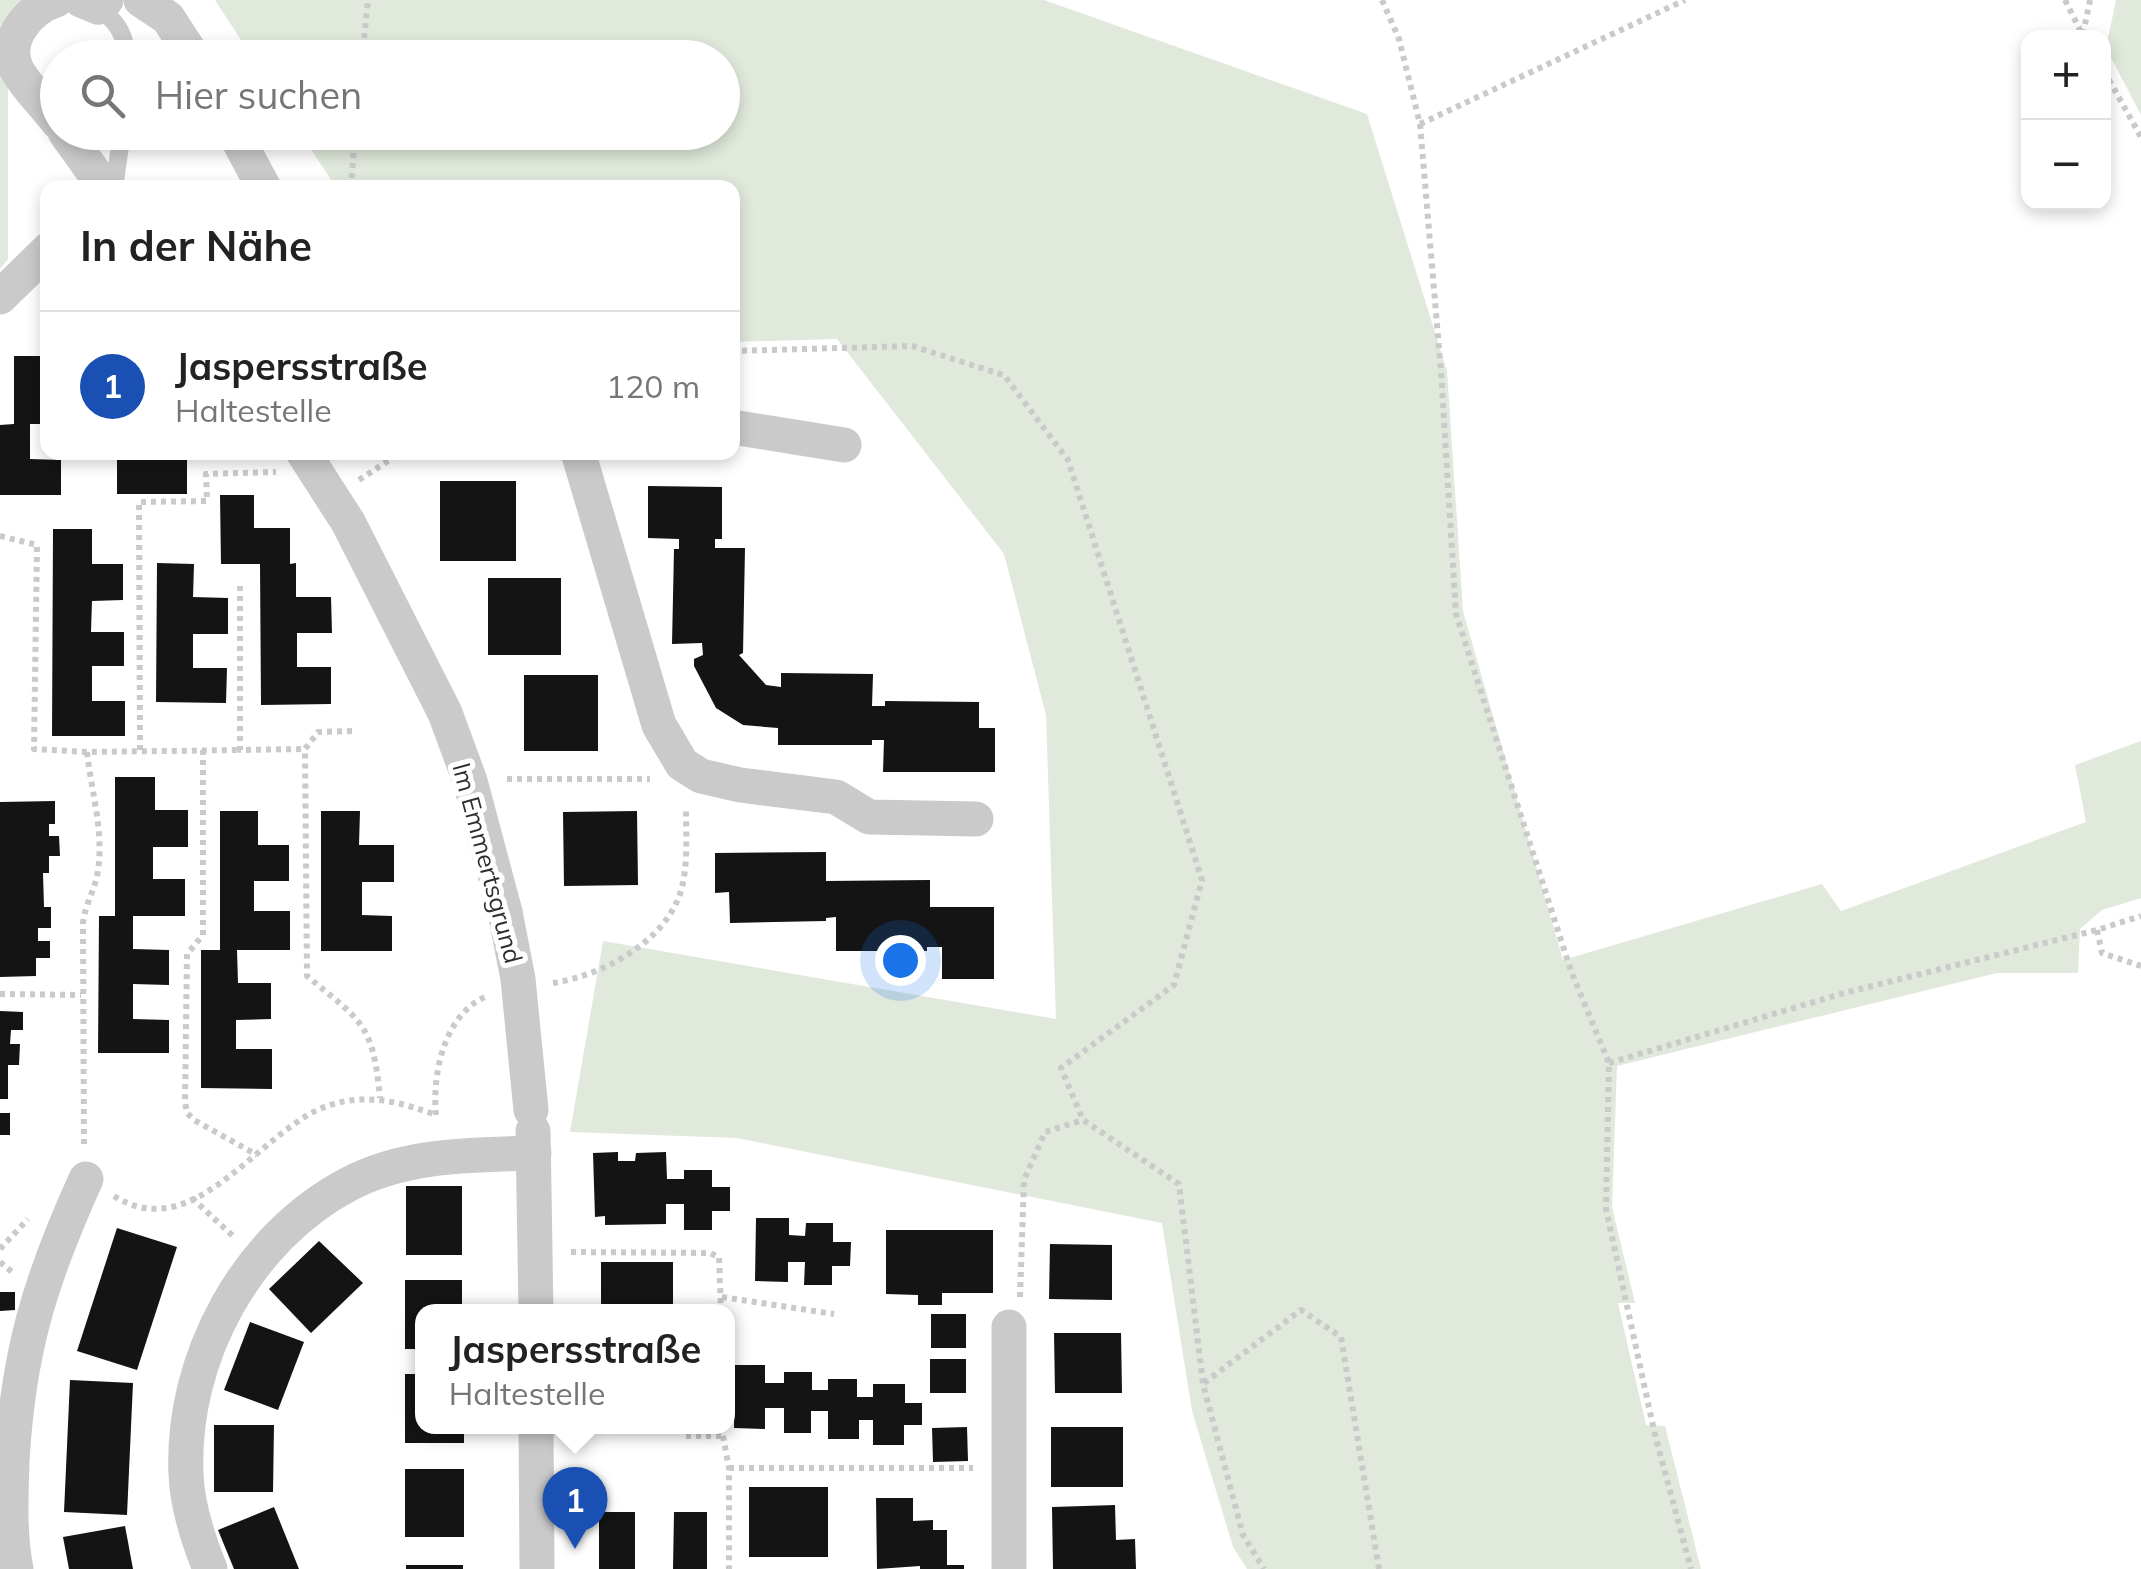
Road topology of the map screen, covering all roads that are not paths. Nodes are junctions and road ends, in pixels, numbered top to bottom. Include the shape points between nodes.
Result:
1 (56, 0) edge
2 (141, 0) edge
3 (95, 2) edge
4 (124, 40) edge
5 (182, 40) edge
6 (40, 99) edge
7 (78, 150) edge
8 (119, 150) edge
9 (244, 150) edge
10 (99, 180) edge
11 (115, 180) edge
12 (260, 180) edge
13 (40, 258) edge
14 (0, 297) edge
15 (740, 428) edge
16 (844, 445) dead end
17 (580, 460) edge
18 (310, 462) edge
19 (976, 819) dead end
20 (534, 1153) junction
21 (86, 1178) road end
22 (536, 1304) edge
23 (1010, 1327) road end
24 (536, 1434) edge
25 (16, 1569) edge
26 (210, 1569) edge
27 (537, 1569) edge
28 (1009, 1569) edge

1 - 6 street via 21,23 14,45 16,68
2 - 5 street via 168,18
3 - 4 lane
7 - 10 street
8 - 11 lane
9 - 12 street
13 - 14 street
15 - 16 street
17 - 19 street via 670,772 836,797 869,817
18 - 20 street, Im Emmertsgrund, bridge via 348,522 445,713 470,781 518,979
20 - 22 street, Im Emmertsgrund
20 - 26 street via 459,1155 384,1170 310,1210 259,1258 220,1320 198,1372 188,1431 190,1507
21 - 25 street via 24,1348 11,1489
23 - 28 street
24 - 27 street

